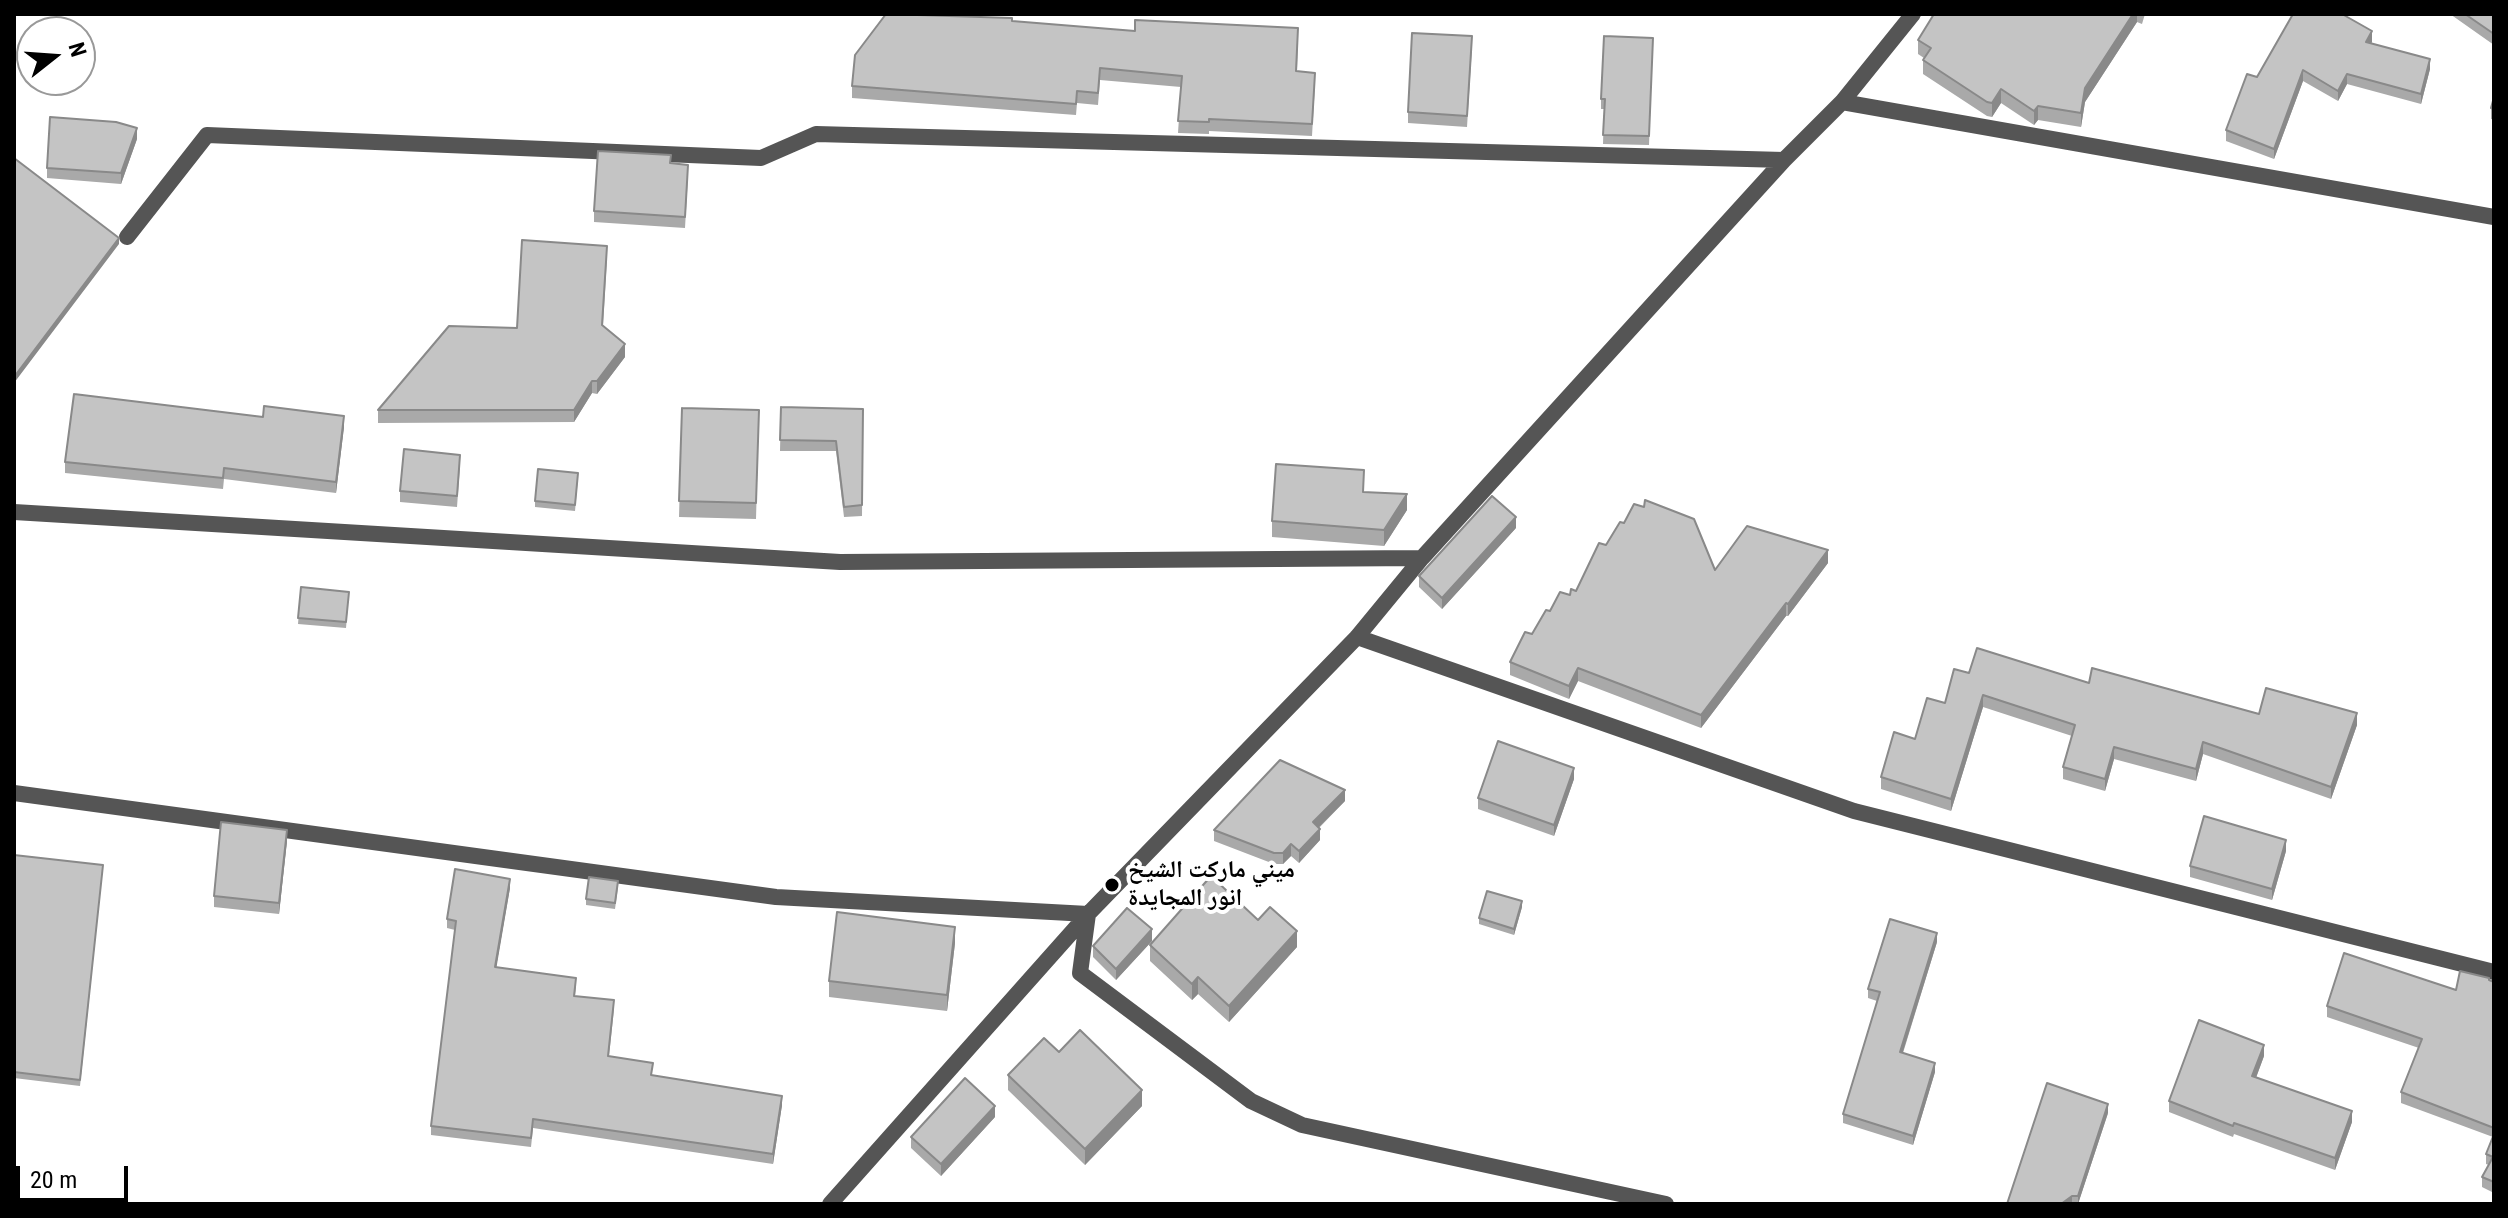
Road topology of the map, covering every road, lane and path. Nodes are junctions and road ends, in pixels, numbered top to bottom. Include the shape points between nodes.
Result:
1 (1913, 14) edge
2 (1842, 102) junction
3 (1784, 160) junction
4 (2494, 217) edge
5 (127, 237) dead end
6 (14, 512) edge
7 (1422, 558) junction
8 (1357, 637) junction
9 (14, 793) edge
10 (1088, 914) junction
11 (2494, 972) edge
12 (830, 1204) edge
13 (1666, 1204) edge

1 - 2 street
2 - 3 street
2 - 4 street
3 - 5 street via 816,134 761,158 207,135
3 - 7 street
6 - 7 street via 840,562
7 - 8 street
8 - 10 street
8 - 11 street via 1854,811
9 - 10 street via 776,897
10 - 12 street
10 - 13 street via 1080,973 1251,1101 1302,1125

